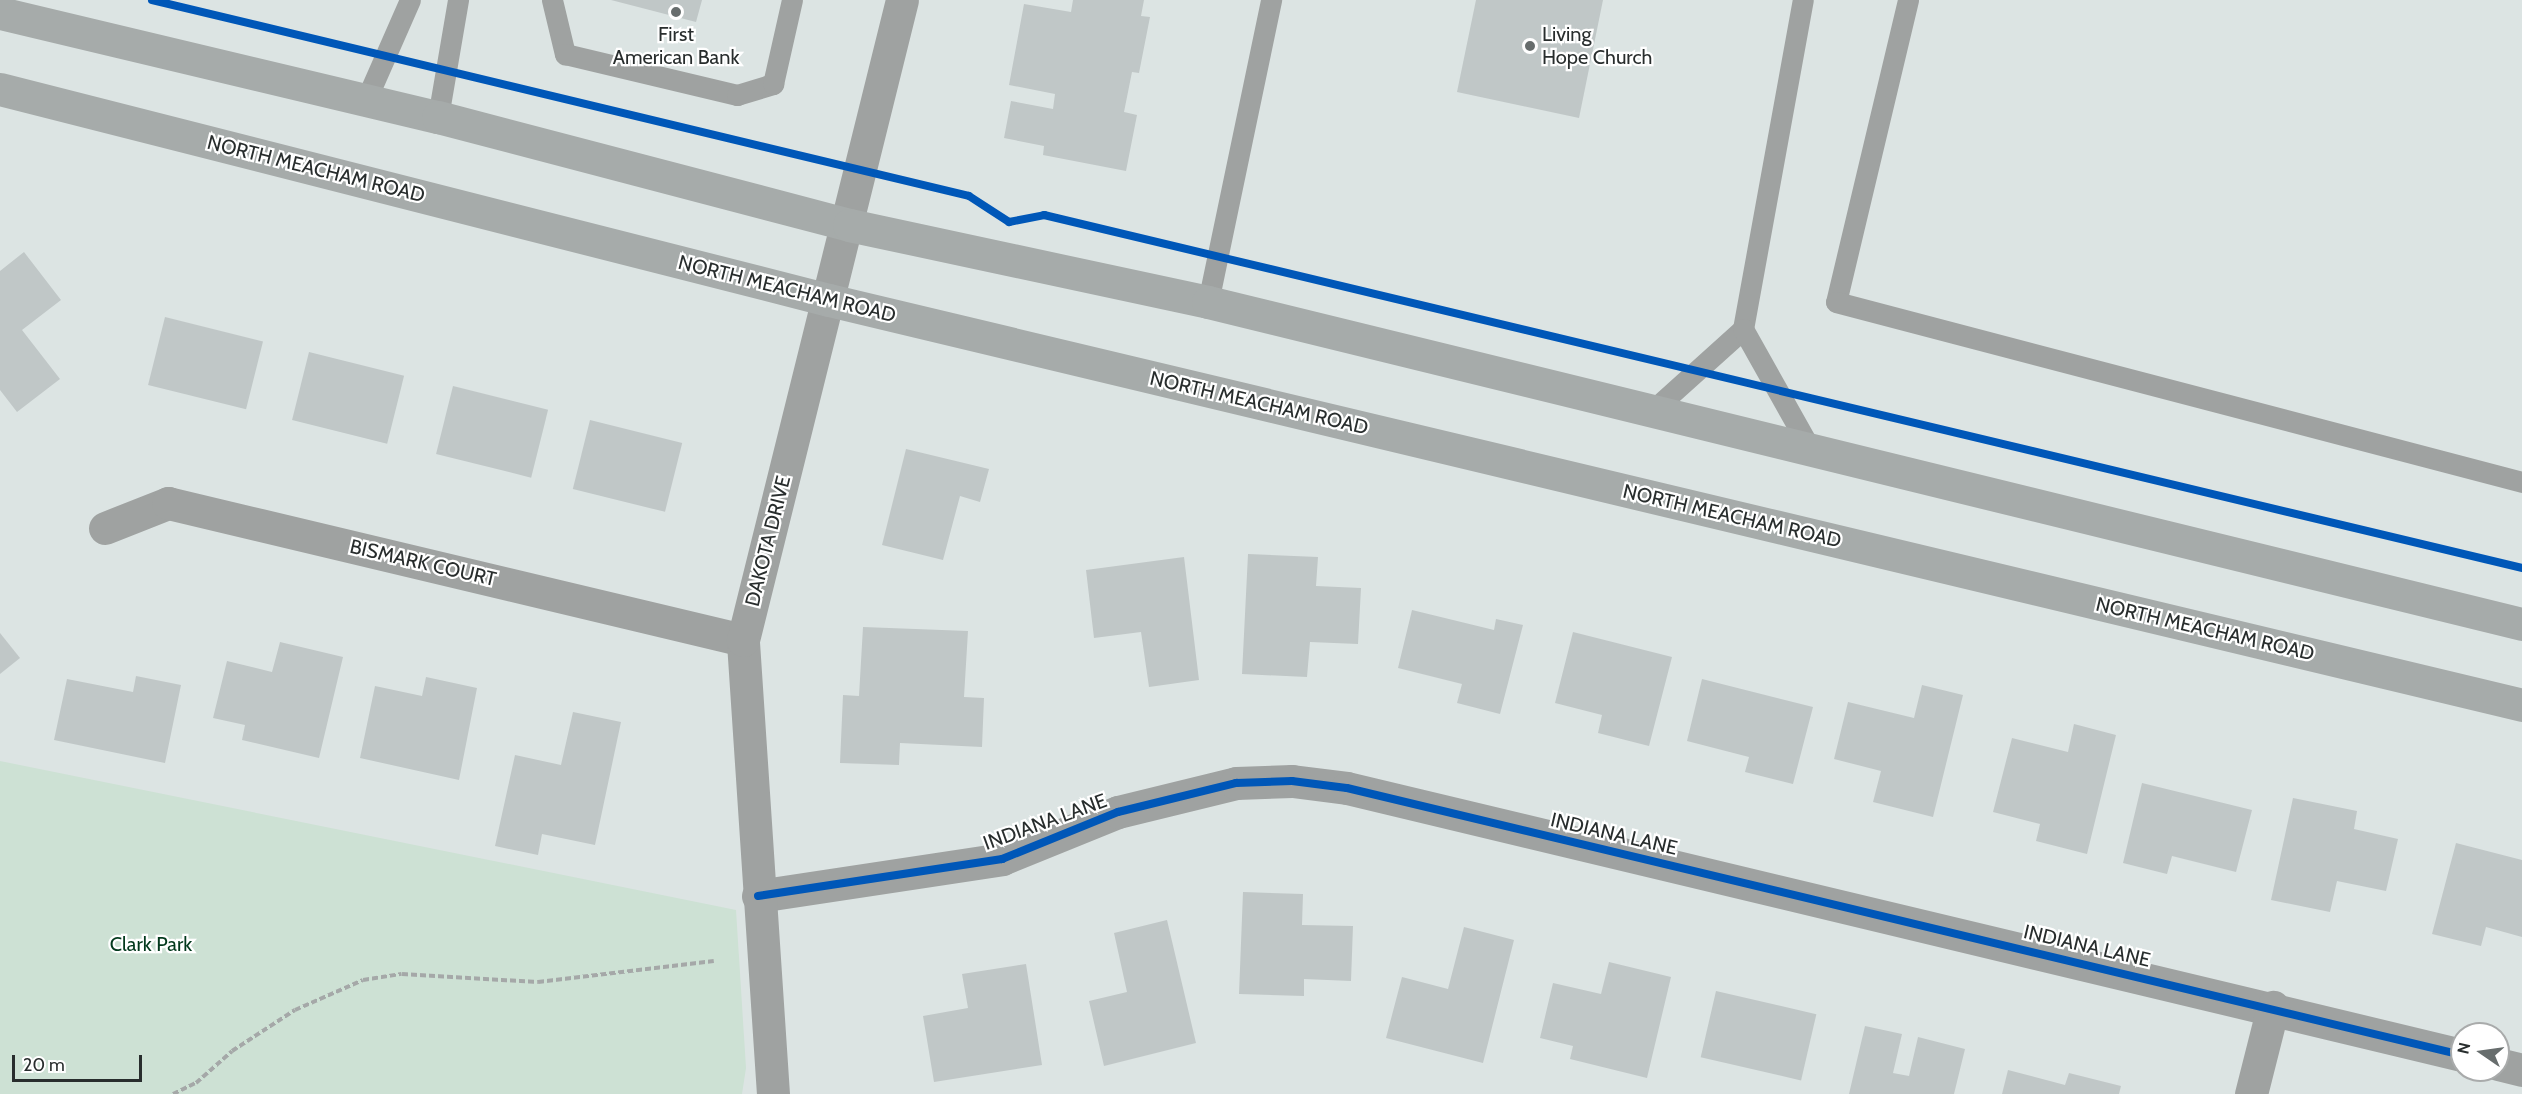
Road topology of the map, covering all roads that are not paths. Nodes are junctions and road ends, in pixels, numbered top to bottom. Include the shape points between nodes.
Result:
1 (410, 0) edge
2 (458, 0) edge
3 (552, 0) edge
4 (792, 0) edge
5 (902, 0) edge
6 (1271, 0) edge
7 (1803, 0) edge
8 (1908, 0) edge
9 (0, 13) edge
10 (0, 88) edge
11 (366, 100) junction
12 (438, 117) junction
13 (849, 225) junction
14 (829, 300) junction
15 (1208, 302) junction
16 (1743, 329) junction
17 (1652, 411) junction
18 (1811, 450) junction
19 (2522, 482) edge
20 (105, 528) dead end
21 (2522, 624) edge
22 (743, 640) junction
23 (2522, 705) edge
24 (758, 896) junction
25 (2273, 1007) junction
26 (2450, 1052) edge
27 (773, 1094) edge
28 (2251, 1094) edge

1 - 11 lane
2 - 12 lane
3 - 4 lane via 564,54 736,95 773,84
5 - 13 street, DAKOTA DRIVE
6 - 15 lane
7 - 16 lane
8 - 19 lane via 1836,302
9 - 11 main road
10 - 14 main road, NORTH MEACHAM ROAD
11 - 12 main road
12 - 13 main road
13 - 14 street, DAKOTA DRIVE
13 - 15 main road
14 - 22 street, DAKOTA DRIVE
14 - 23 main road, NORTH MEACHAM ROAD
15 - 17 main road
16 - 17 lane
16 - 18 lane
17 - 18 main road
18 - 21 main road
20 - 22 street, BISMARK COURT via 168,503
22 - 24 street, DAKOTA DRIVE
24 - 25 street, INDIANA LANE via 1002,859 1118,812 1236,783 1292,781 1347,788
24 - 27 street, DAKOTA DRIVE
25 - 26 street, INDIANA LANE
25 - 28 street

